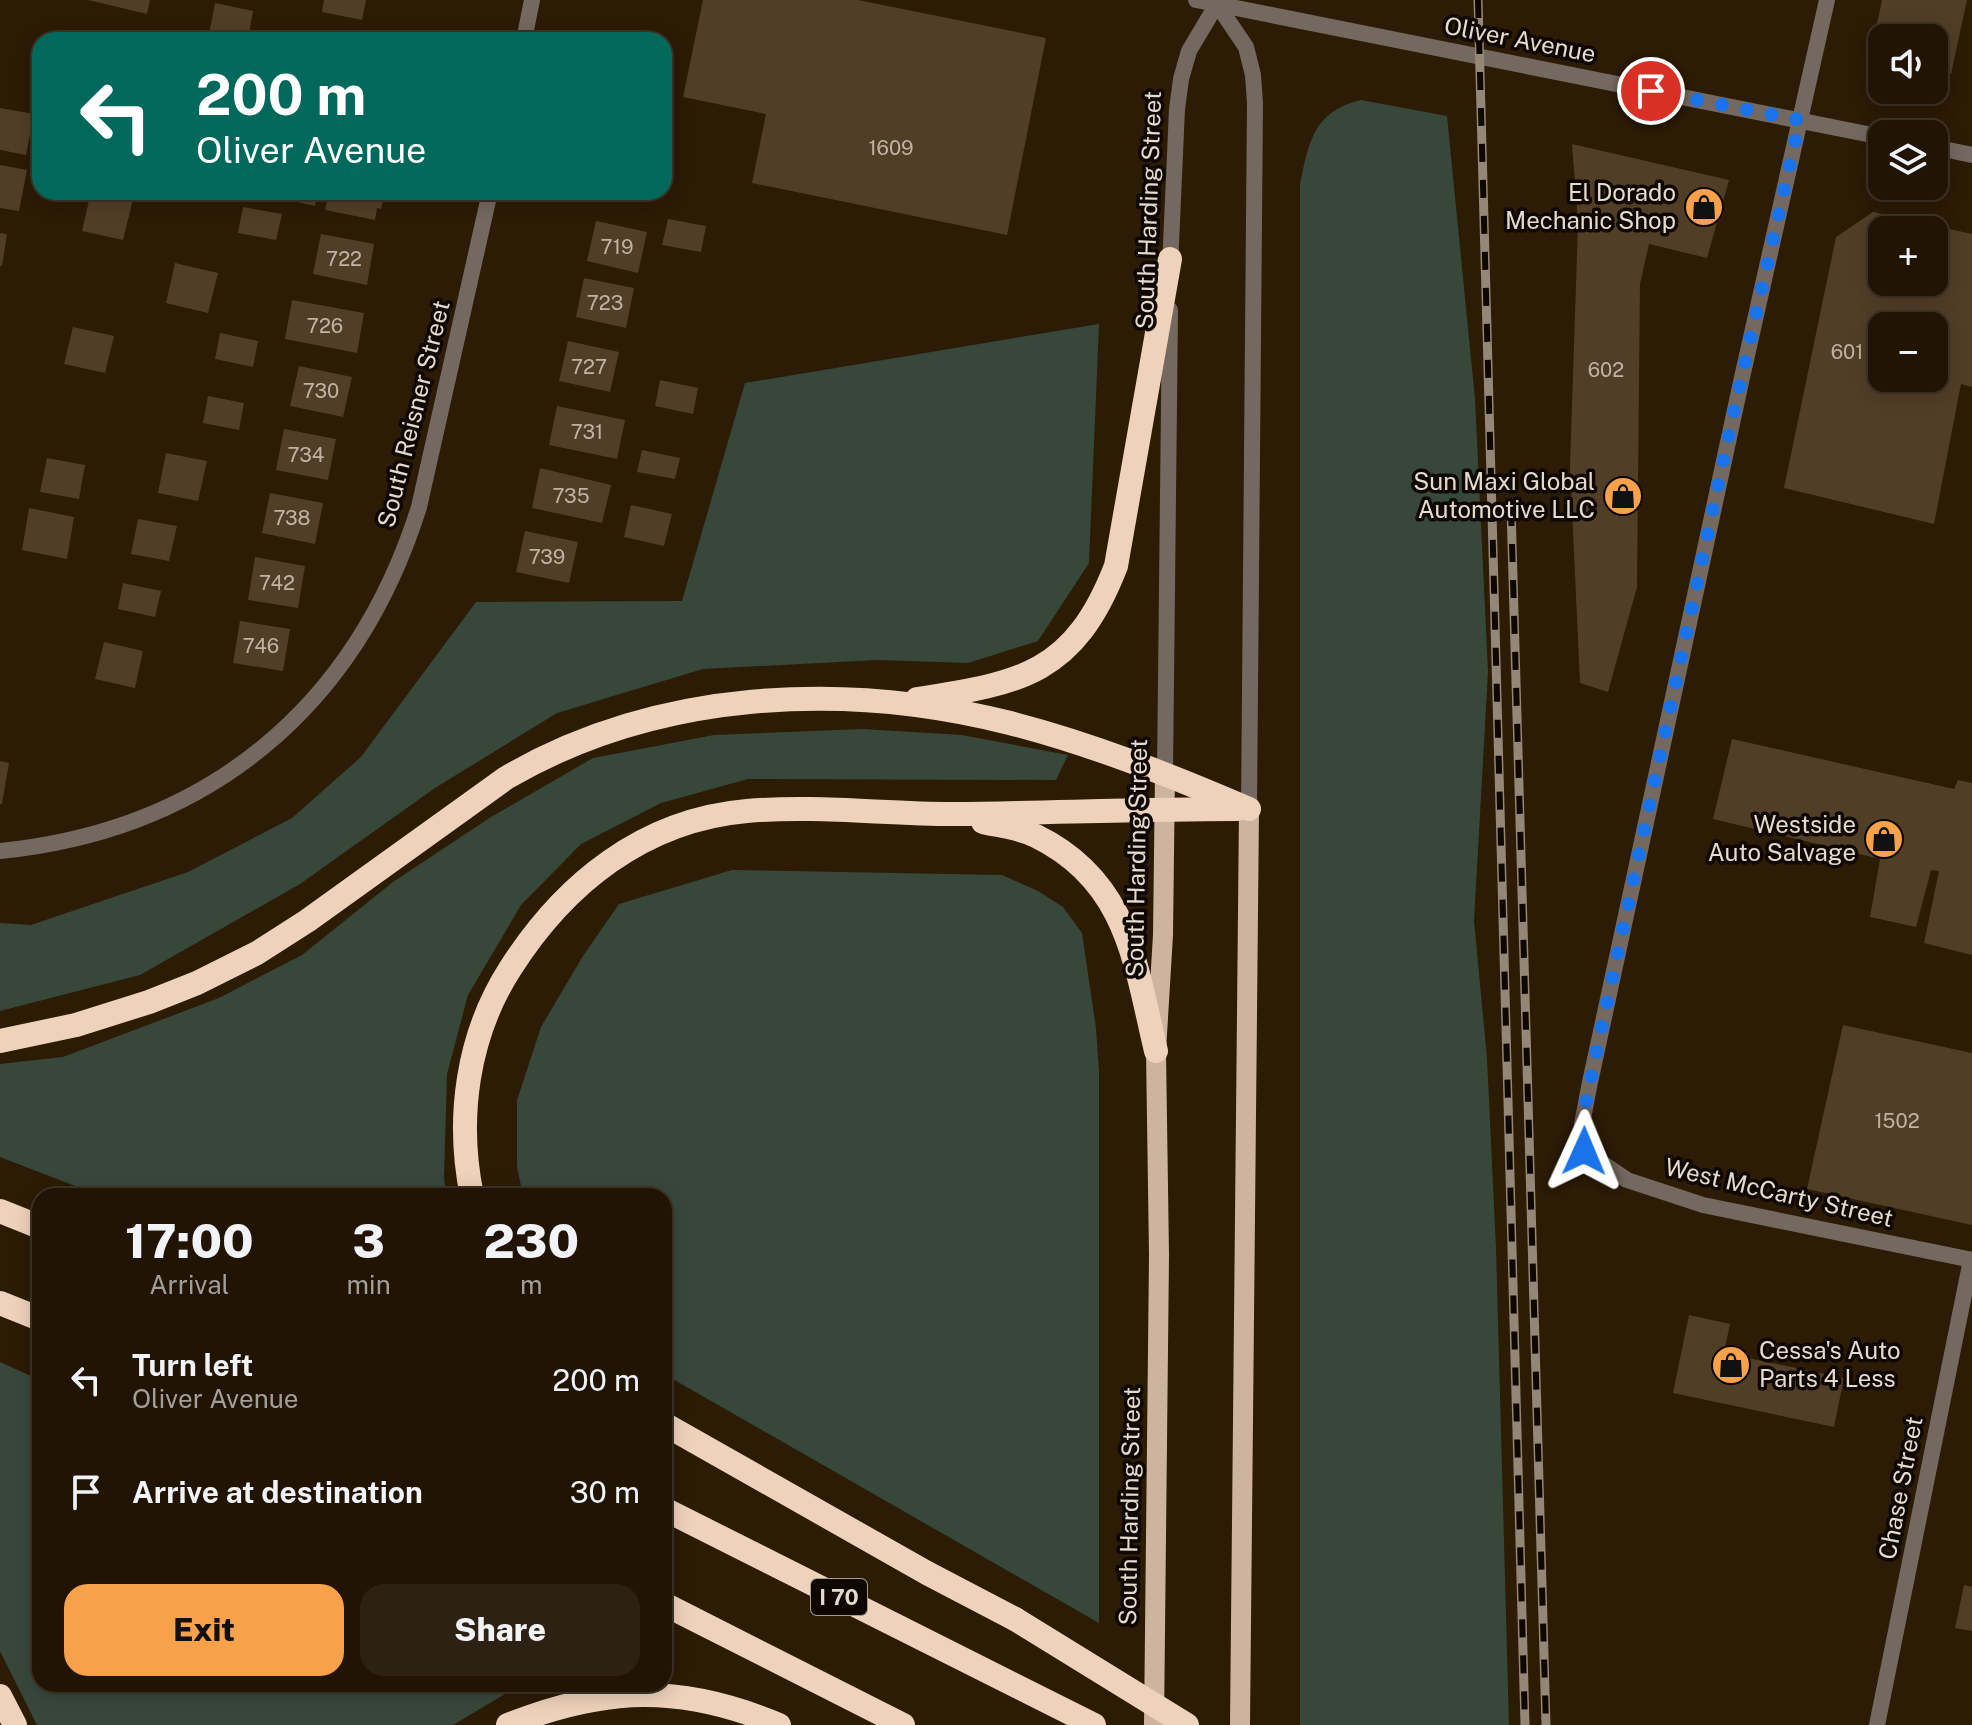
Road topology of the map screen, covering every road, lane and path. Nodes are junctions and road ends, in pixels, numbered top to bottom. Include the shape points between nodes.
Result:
1 (532, 0) edge
2 (1196, 0) edge
3 (1827, 0) edge
4 (1217, 4) junction
5 (526, 32) edge
6 (1800, 120) junction
7 (1868, 134) edge
8 (1948, 150) edge
9 (1972, 155) edge
10 (488, 200) edge
11 (1170, 259) junction
12 (896, 702) junction
13 (1165, 773) junction
14 (1165, 809) junction
15 (1249, 809) junction
16 (950, 814) junction
17 (0, 851) edge
18 (0, 1041) edge
19 (1156, 1051) junction
20 (471, 1188) edge
21 (0, 1211) edge
22 (32, 1224) edge
23 (1972, 1260) edge
24 (0, 1303) edge
25 (32, 1316) edge
26 (672, 1429) edge
27 (672, 1513) edge
28 (672, 1608) edge
29 (0, 1696) edge
30 (15, 1725) edge
31 (508, 1725) edge
32 (779, 1725) edge
33 (903, 1725) edge
34 (1094, 1725) edge
35 (1154, 1725) edge
36 (1187, 1725) edge
37 (1240, 1725) edge
38 (1877, 1725) edge

1 - 5 street
2 - 4 street, Oliver Avenue
3 - 6 street
4 - 6 street, Oliver Avenue
4 - 11 street, South Harding Street via 1189,51 1181,79
4 - 15 street via 1246,47 1255,103
6 - 7 street, Oliver Avenue
6 - 23 street, West McCarty Street via 1589,1087 1582,1124 1584,1151 1627,1180 1703,1205
8 - 9 street
10 - 17 street, South Reisner Street via 419,507 396,571 366,630 316,697 230,772 157,813 96,834
11 - 12 highway via 1116,566 1091,619 1077,640 1036,670 985,689
11 - 13 street, South Harding Street
12 - 13 highway via 1008,722
12 - 18 highway via 800,700 712,706 643,720 576,742 506,778 257,953 149,1002
13 - 14 main road, South Harding Street
13 - 15 highway
14 - 15 highway
14 - 16 highway
14 - 19 main road, South Harding Street
15 - 37 main road
16 - 19 highway via 1034,834 1093,878 1129,938
16 - 20 highway via 786,810 714,816 636,845 574,889 518,957 481,1030 465,1110
19 - 35 main road, South Harding Street
21 - 22 highway
23 - 38 street, Chase Street
24 - 25 highway
26 - 36 highway, bridge via 1015,1619
27 - 34 highway, I 70
28 - 33 highway
29 - 30 highway
31 - 32 highway via 573,1703 629,1694 705,1701

